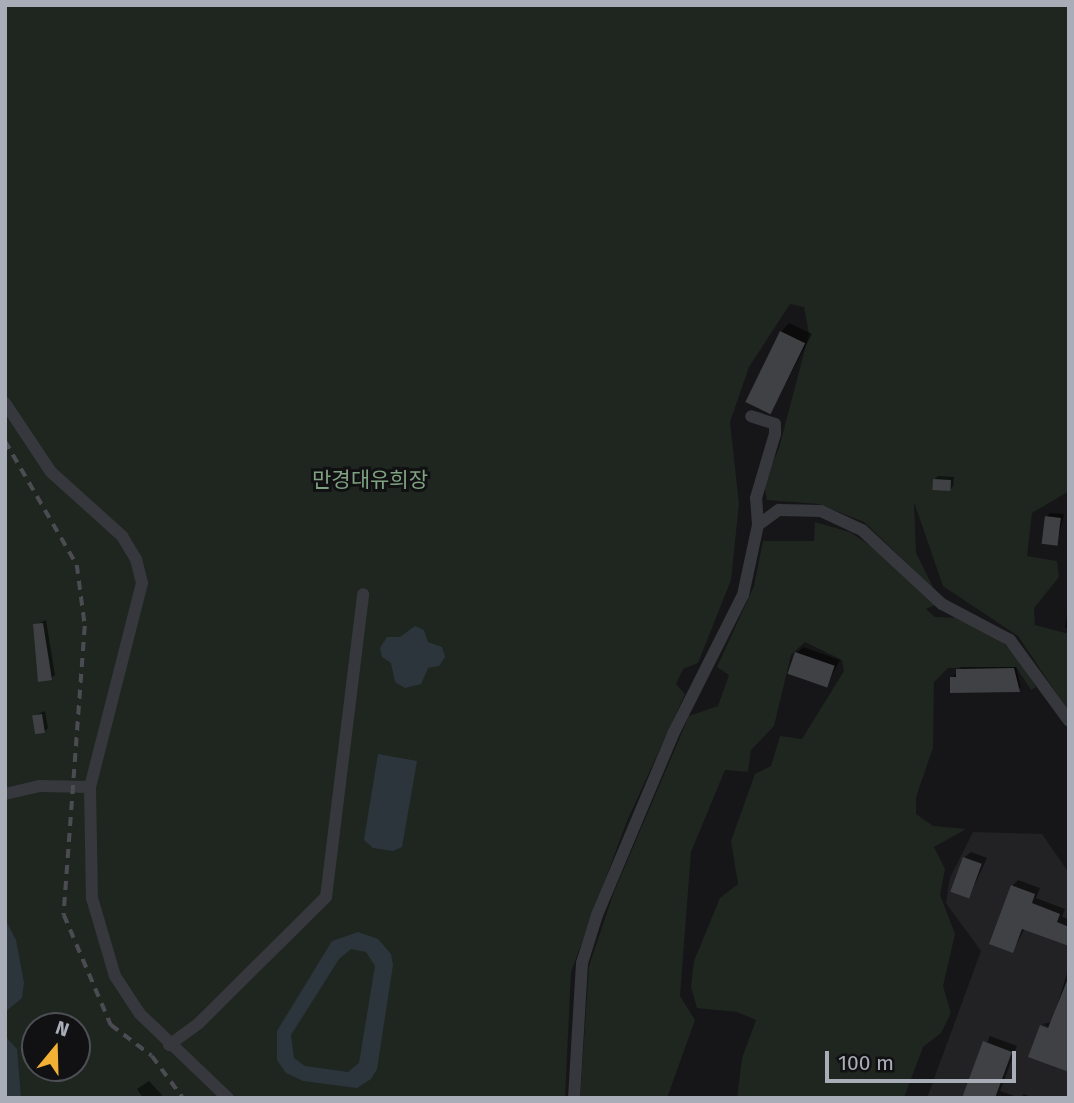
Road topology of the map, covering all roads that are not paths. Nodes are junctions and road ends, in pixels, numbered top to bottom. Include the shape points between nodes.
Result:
1 (5, 404) edge
2 (751, 416) dead end
3 (758, 524) junction
4 (363, 594) dead end
5 (1069, 721) edge
6 (90, 787) junction
7 (5, 794) edge
8 (169, 1045) junction
9 (228, 1098) edge
10 (574, 1098) edge

1 - 6 street via 51,472 122,536 136,559 142,583
2 - 3 street via 775,424 755,498
3 - 5 street via 779,510 821,512 862,530 943,604 1010,640
3 - 10 street via 743,596 673,734 597,915 582,963
4 - 8 street via 326,897 199,1023
6 - 7 street via 39,786
6 - 8 street via 88,858 92,898 105,946 115,976 140,1014
8 - 9 street via 214,1080

